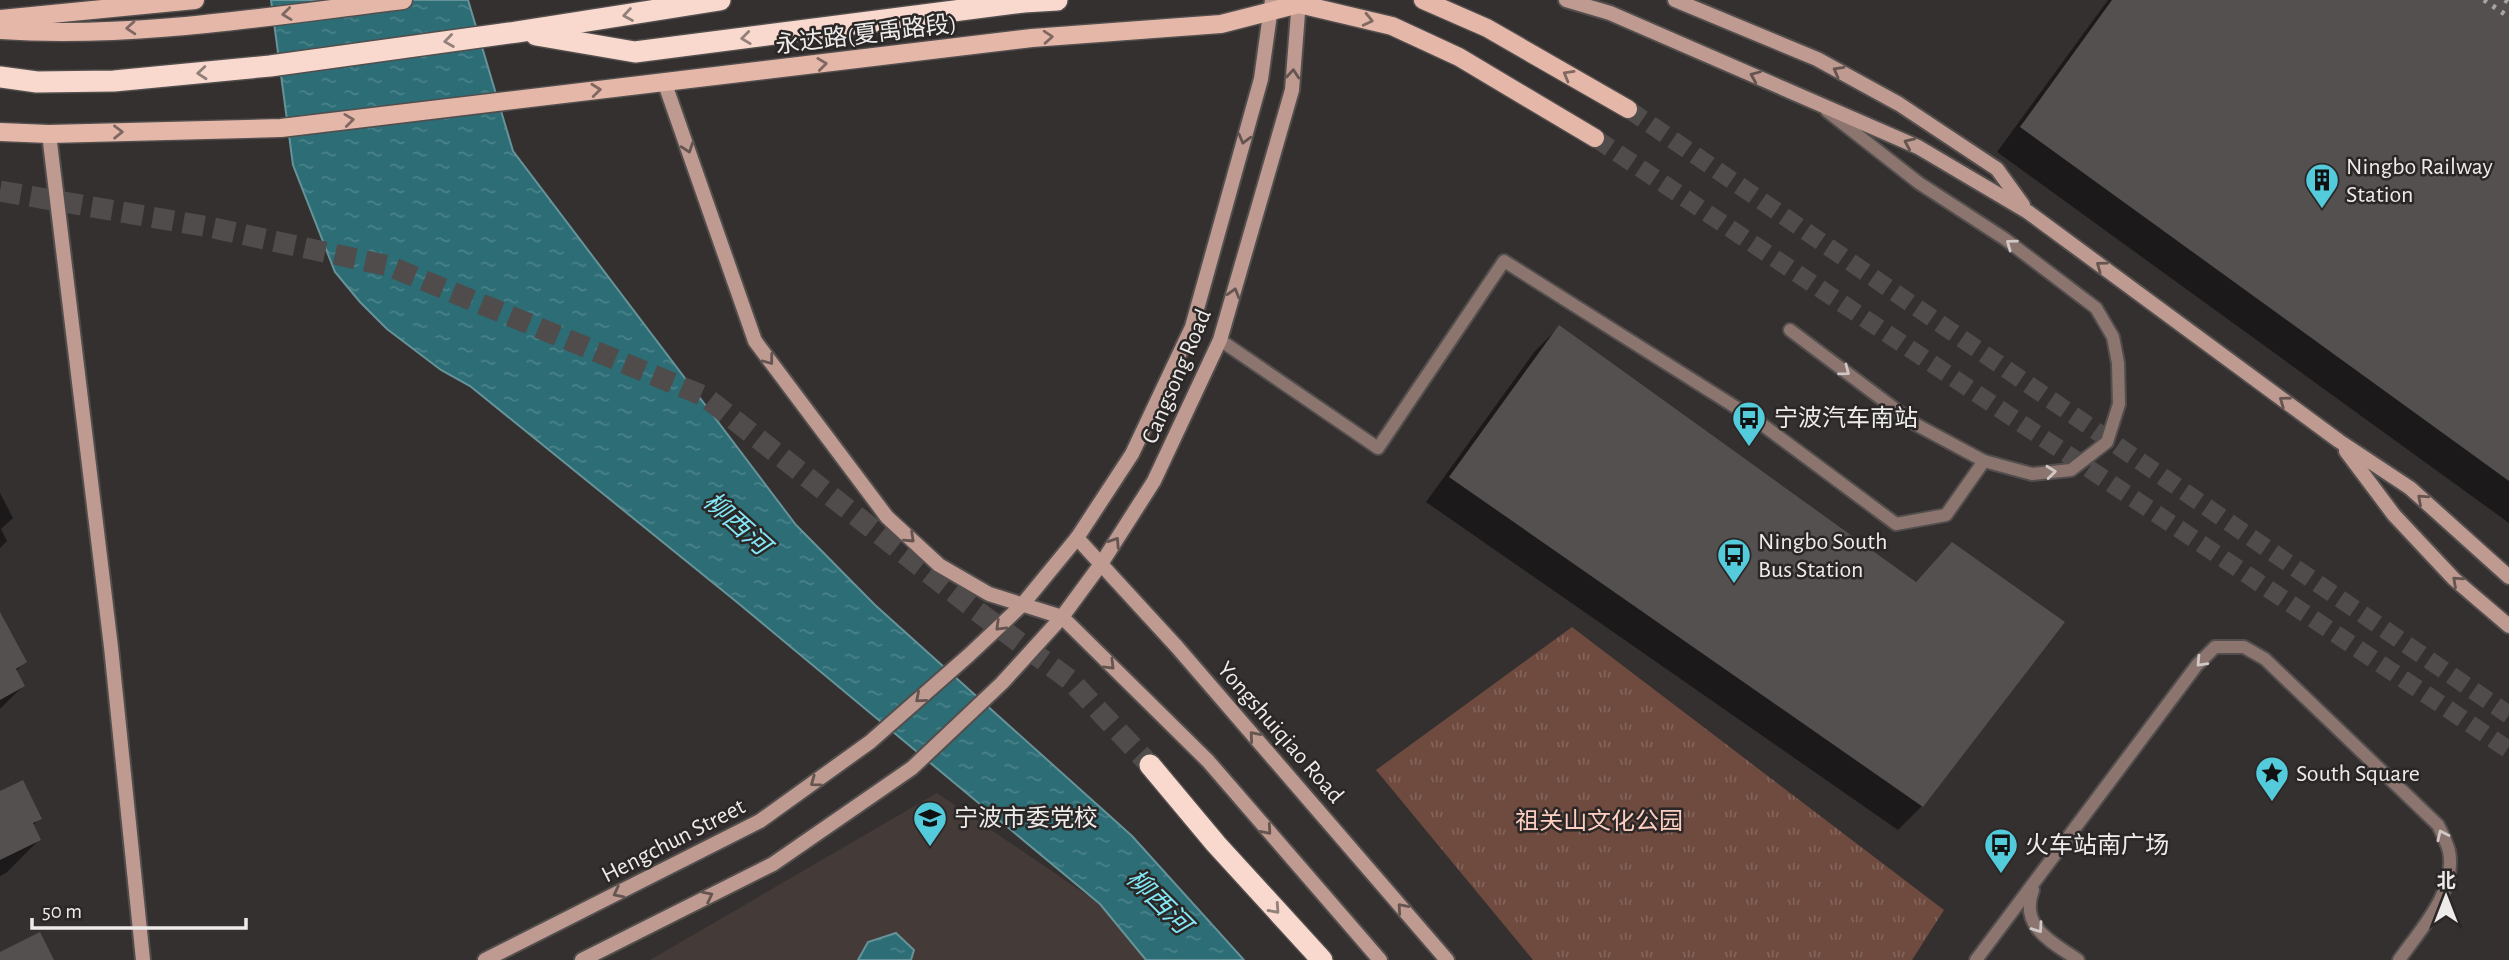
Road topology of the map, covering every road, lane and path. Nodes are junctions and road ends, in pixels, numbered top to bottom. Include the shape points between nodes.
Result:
1 (195, 0) edge
2 (403, 0) edge
3 (720, 0) edge
4 (1057, 0) edge
5 (1423, 0) edge
6 (1566, 0) edge
7 (1675, 0) edge
8 (1299, 2) edge
9 (1272, 6) edge
10 (0, 19) edge
11 (0, 30) edge
12 (517, 32) junction
13 (0, 77) edge
14 (665, 83) junction
15 (1817, 103) junction
16 (1628, 109) tunnel mouth
17 (0, 132) edge
18 (49, 134) junction
19 (1595, 138) tunnel mouth
20 (2028, 212) junction
21 (1790, 330) dead end
22 (1220, 340) junction
23 (2339, 441) junction
24 (1984, 461) junction
25 (1077, 538) junction
26 (1101, 564) junction
27 (2509, 577) edge
28 (1022, 605) junction
29 (1062, 617) junction
30 (2509, 626) edge
31 (969, 655) joint
32 (1150, 765) tunnel mouth
33 (2037, 880) junction
34 (143, 960) edge
35 (485, 960) edge
36 (582, 960) edge
37 (1322, 960) edge
38 (1380, 960) edge
39 (1447, 960) edge
40 (1976, 960) edge
41 (2078, 960) edge
42 (2399, 960) edge

1 - 10 main road
2 -> 11 main road via 248,19 52,34
3 -> 12 highway
4 -> 12 highway via 635,52
16 -> 5 main road via 1486,28
15 -> 6 main road via 1610,13
20 -> 7 main road via 1997,169 1899,104 1817,59
8 - 9 main road, 永达路(夏禹路段)
8 -> 19 main road, 永达路(夏禹路段) via 1404,31 1460,57
22 -> 8 main road, Cangsong Road via 1292,90
14 -> 9 main road, 永达路(夏禹路段) via 1032,38 1221,24
9 -> 25 main road, Cangsong Road via 1261,79 1192,327 1132,454
12 -> 13 highway via 270,66 114,81 37,82
18 -> 14 main road, 永达路(夏禹路段) via 281,128
14 -> 28 main road via 755,341 887,517 939,565 989,594
20 -> 15 main road via 1918,147
24 -> 15 lane via 2032,474 2071,470 2107,442 2119,404 2113,337 2096,307 1919,183
17 - 18 main road
18 - 34 main road via 111,647
23 -> 20 main road
21 -> 24 lane via 1915,424
22 - 24 lane via 1378,448 1504,261 1756,420 1896,524 1946,514
26 -> 22 main road, Cangsong Road via 1154,481
27 -> 23 main road via 2410,488
30 -> 23 main road via 2454,579 2394,516
25 - 26 main road, Yongshuiqiao Road
25 - 28 main road, Cangsong Road
26 - 29 main road, Cangsong Road
39 -> 26 main road, Yongshuiqiao Road
28 - 29 main road
28 -> 31 main road, Cangsong Road
36 -> 29 main road, Cangsong Road via 773,864 912,768 1002,683
29 -> 38 main road via 1208,761
31 -> 35 main road, Hengchun Street via 870,742 760,821
32 -> 37 highway
33 - 40 lane
33 -> 41 lane via 2029,902 2031,922 2045,938
42 -> 33 lane via 2450,877 2449,851 2438,825 2264,659 2244,647 2215,647 2197,665

